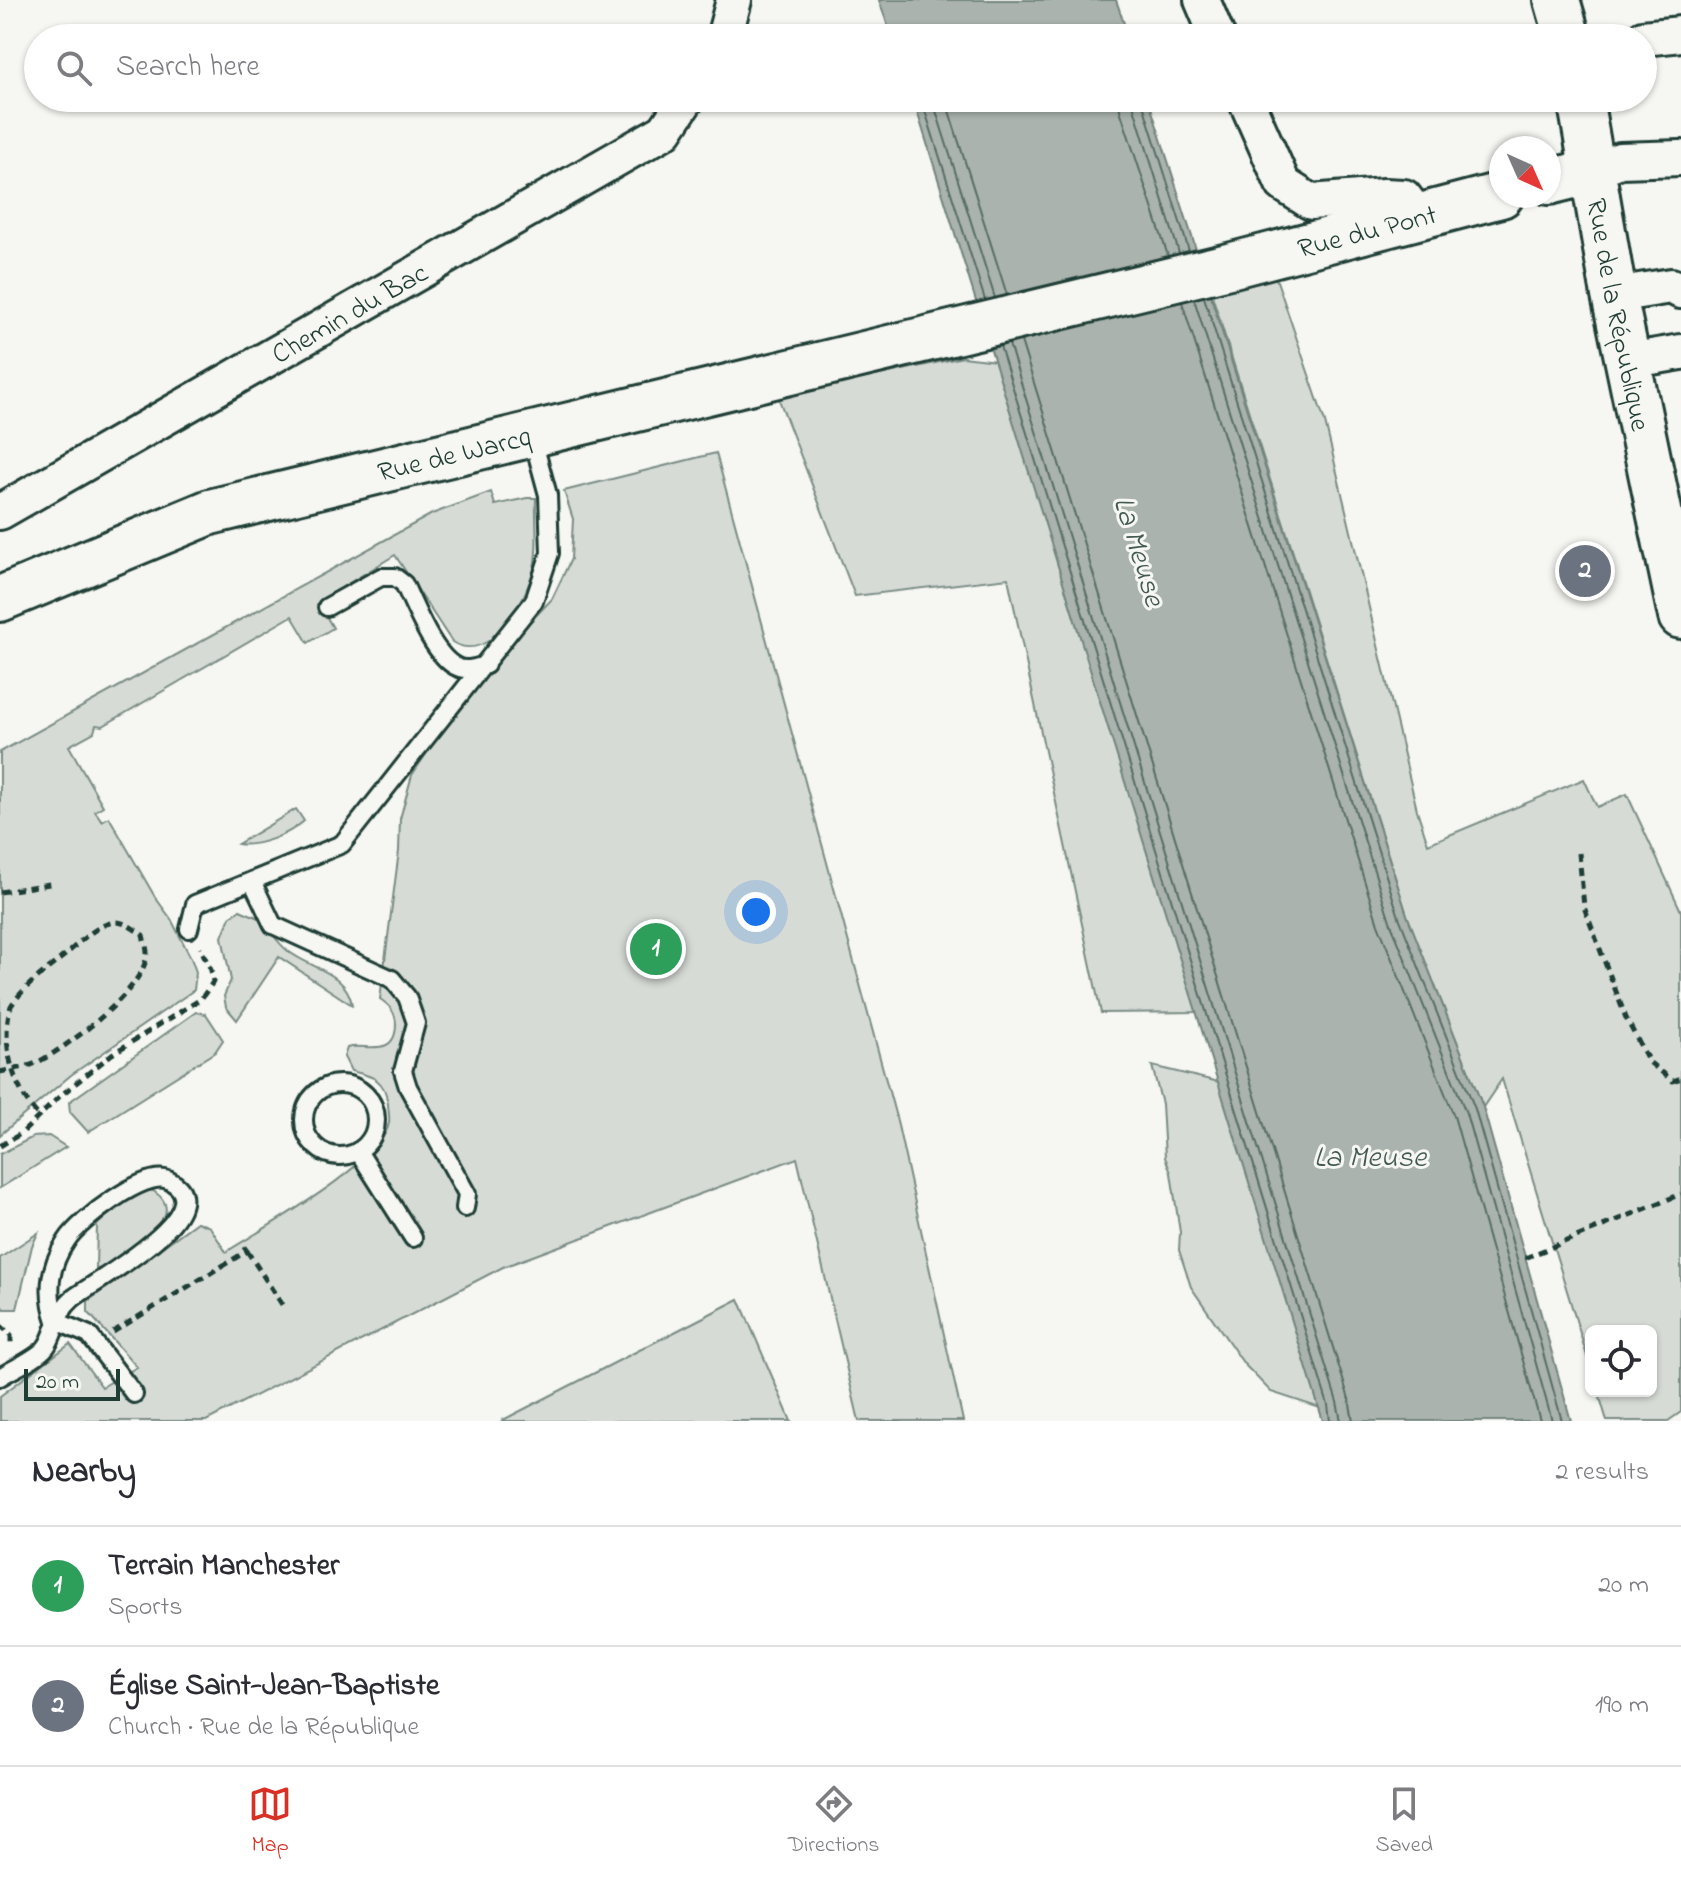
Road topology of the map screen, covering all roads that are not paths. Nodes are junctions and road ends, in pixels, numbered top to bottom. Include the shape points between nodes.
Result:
1 (734, 0) edge
2 (1202, 0) edge
3 (1557, 0) edge
4 (728, 24) edge
5 (1212, 24) edge
6 (1564, 24) edge
7 (1681, 34) edge
8 (1657, 37) edge
9 (678, 112) edge
10 (1251, 112) edge
11 (1582, 112) edge
12 (1681, 158) edge
13 (1593, 171) junction
14 (1561, 179) edge
15 (1489, 198) edge
16 (1419, 217) junction
17 (1681, 291) edge
18 (1614, 295) junction
19 (920, 341) joint
20 (1681, 352) edge
21 (1628, 361) junction
22 (532, 435) junction
23 (0, 512) edge
24 (1679, 590) edge
25 (0, 599) edge
26 (327, 607) dead end
27 (486, 665) junction
28 (252, 881) junction
29 (189, 929) road end
30 (358, 1151) junction
31 (465, 1208) dead end
32 (413, 1238) dead end
33 (56, 1321) junction
34 (0, 1377) edge
35 (134, 1394) dead end

1 - 4 street
2 - 5 street
3 - 6 main road
7 - 8 street
9 - 23 street, Chemin du Bac via 665,131
10 - 16 street via 1283,184 1311,202 1404,197
11 - 13 main road, Rue de la République
12 - 13 street via 1620,160
13 - 14 main road
13 - 18 main road, Rue de la République
15 - 16 main road, Rue du Pont
16 - 19 main road, Rue du Pont
17 - 18 street via 1671,286
18 - 21 main road, Rue de la République
19 - 22 main road, Rue de Warcq
20 - 21 street
21 - 24 main road, Rue de la République
22 - 25 main road, Rue de Warcq via 210,512
22 - 27 lane via 548,495 550,553 534,601
26 - 27 lane via 381,577 395,577 454,666 469,670
27 - 28 lane via 342,844
28 - 29 lane via 195,904
28 - 31 lane via 273,925 392,979 407,997 416,1023 403,1071 467,1194
30 - 30 lane via 376,1124 371,1102 342,1084 319,1090 305,1110 307,1134 323,1152
30 - 32 lane
33 - 33 lane via 48,1300 50,1281 66,1240 114,1199 152,1178 177,1186 183,1203 174,1222 149,1246 71,1300
33 - 34 lane via 46,1347
33 - 35 lane via 89,1335

